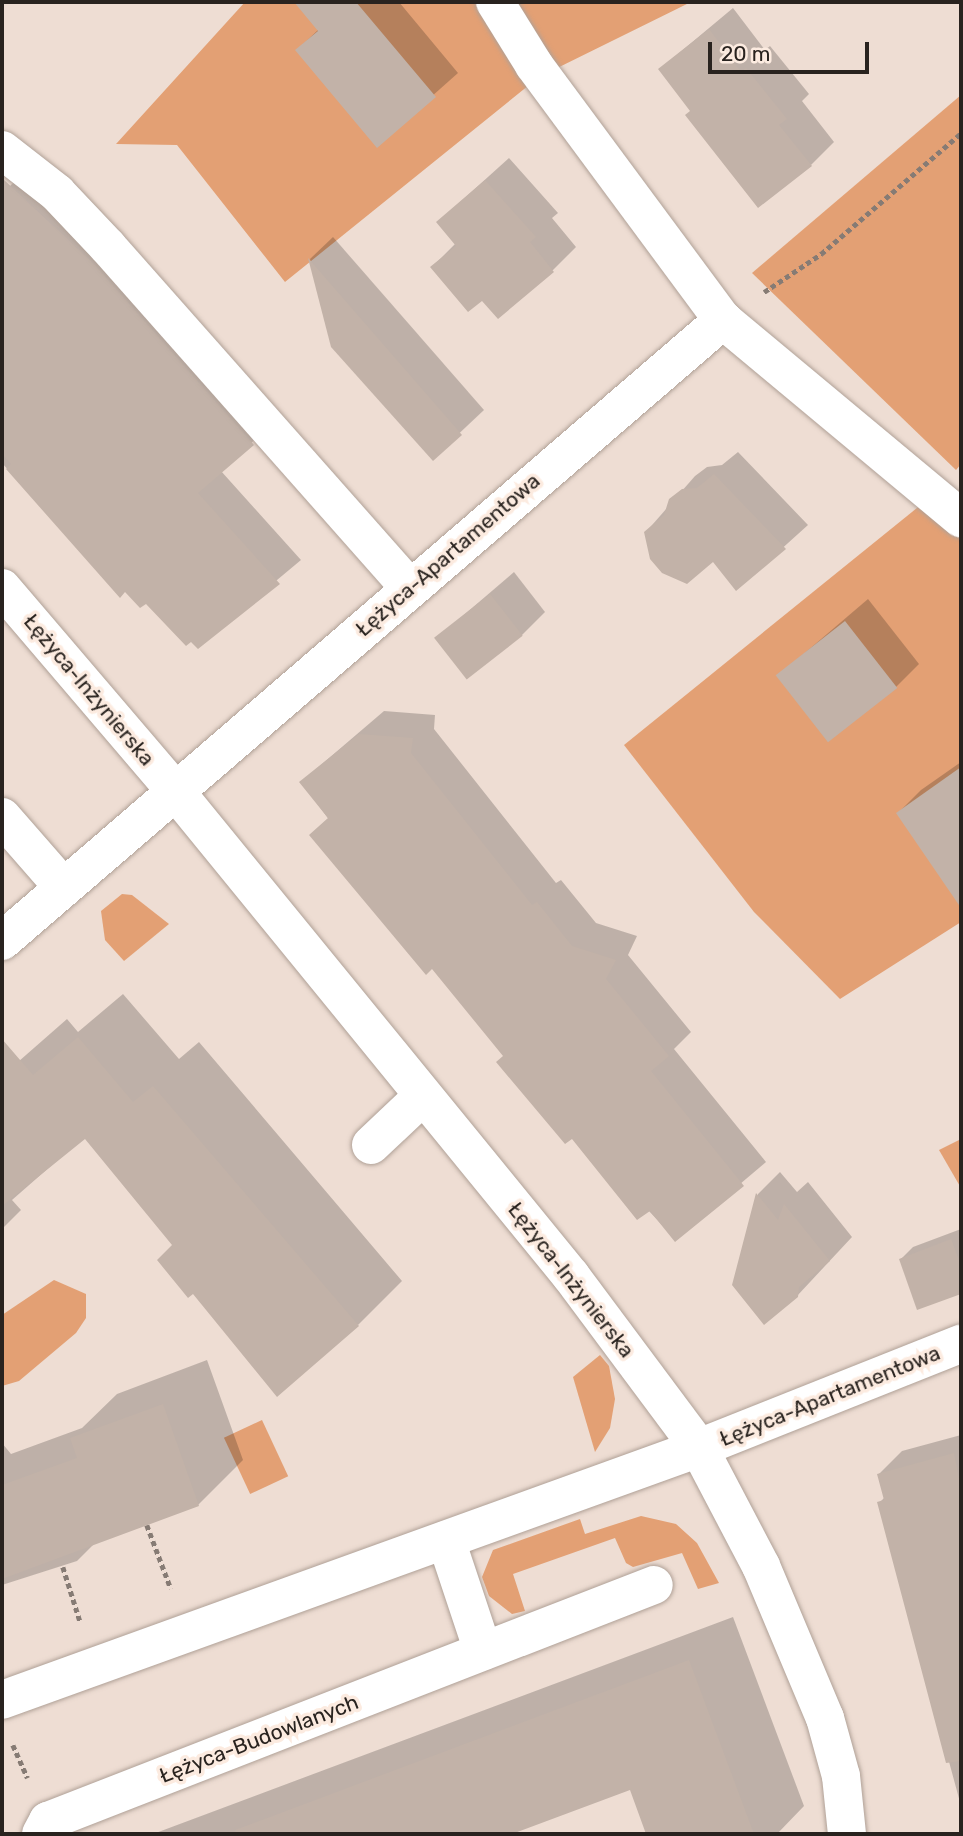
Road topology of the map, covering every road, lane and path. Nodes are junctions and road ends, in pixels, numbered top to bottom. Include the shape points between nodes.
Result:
1 (495, 2) edge
2 (961, 133) edge
3 (2, 150) edge
4 (723, 320) junction
5 (961, 518) edge
6 (409, 587) junction
7 (2, 589) edge
8 (176, 792) junction
9 (2, 817) edge
10 (64, 888) junction
11 (2, 941) edge
12 (422, 1097) junction
13 (371, 1145) dead end
14 (961, 1344) edge
15 (699, 1448) junction
16 (147, 1525) dead end
17 (446, 1540) junction
18 (63, 1567) dead end
19 (654, 1585) dead end
20 (175, 1600) dead end
21 (83, 1632) dead end
22 (483, 1651) junction
23 (2, 1700) edge
24 (41, 1834) edge
25 (847, 1834) edge

1 - 4 street via 534,65
2 - 4 path via 821,254
3 - 6 street via 57,193 108,247
4 - 5 street
4 - 6 street, Łężyca-Apartamentowa
6 - 8 street, Łężyca-Apartamentowa
7 - 8 street, Łężyca-Inżynierska
8 - 10 street
8 - 12 street, Łężyca-Inżynierska
9 - 10 street
10 - 11 street
12 - 13 street
12 - 15 street, Łężyca-Inżynierska via 571,1276
14 - 15 street, Łężyca-Apartamentowa
15 - 17 street
15 - 25 street, Łężyca-Inżynierska via 761,1566 825,1718 841,1776
16 - 20 path
17 - 22 street
17 - 23 street
18 - 21 path
19 - 22 street, Łężyca-Budowlanych
22 - 24 street, Łężyca-Budowlanych via 48,1821

